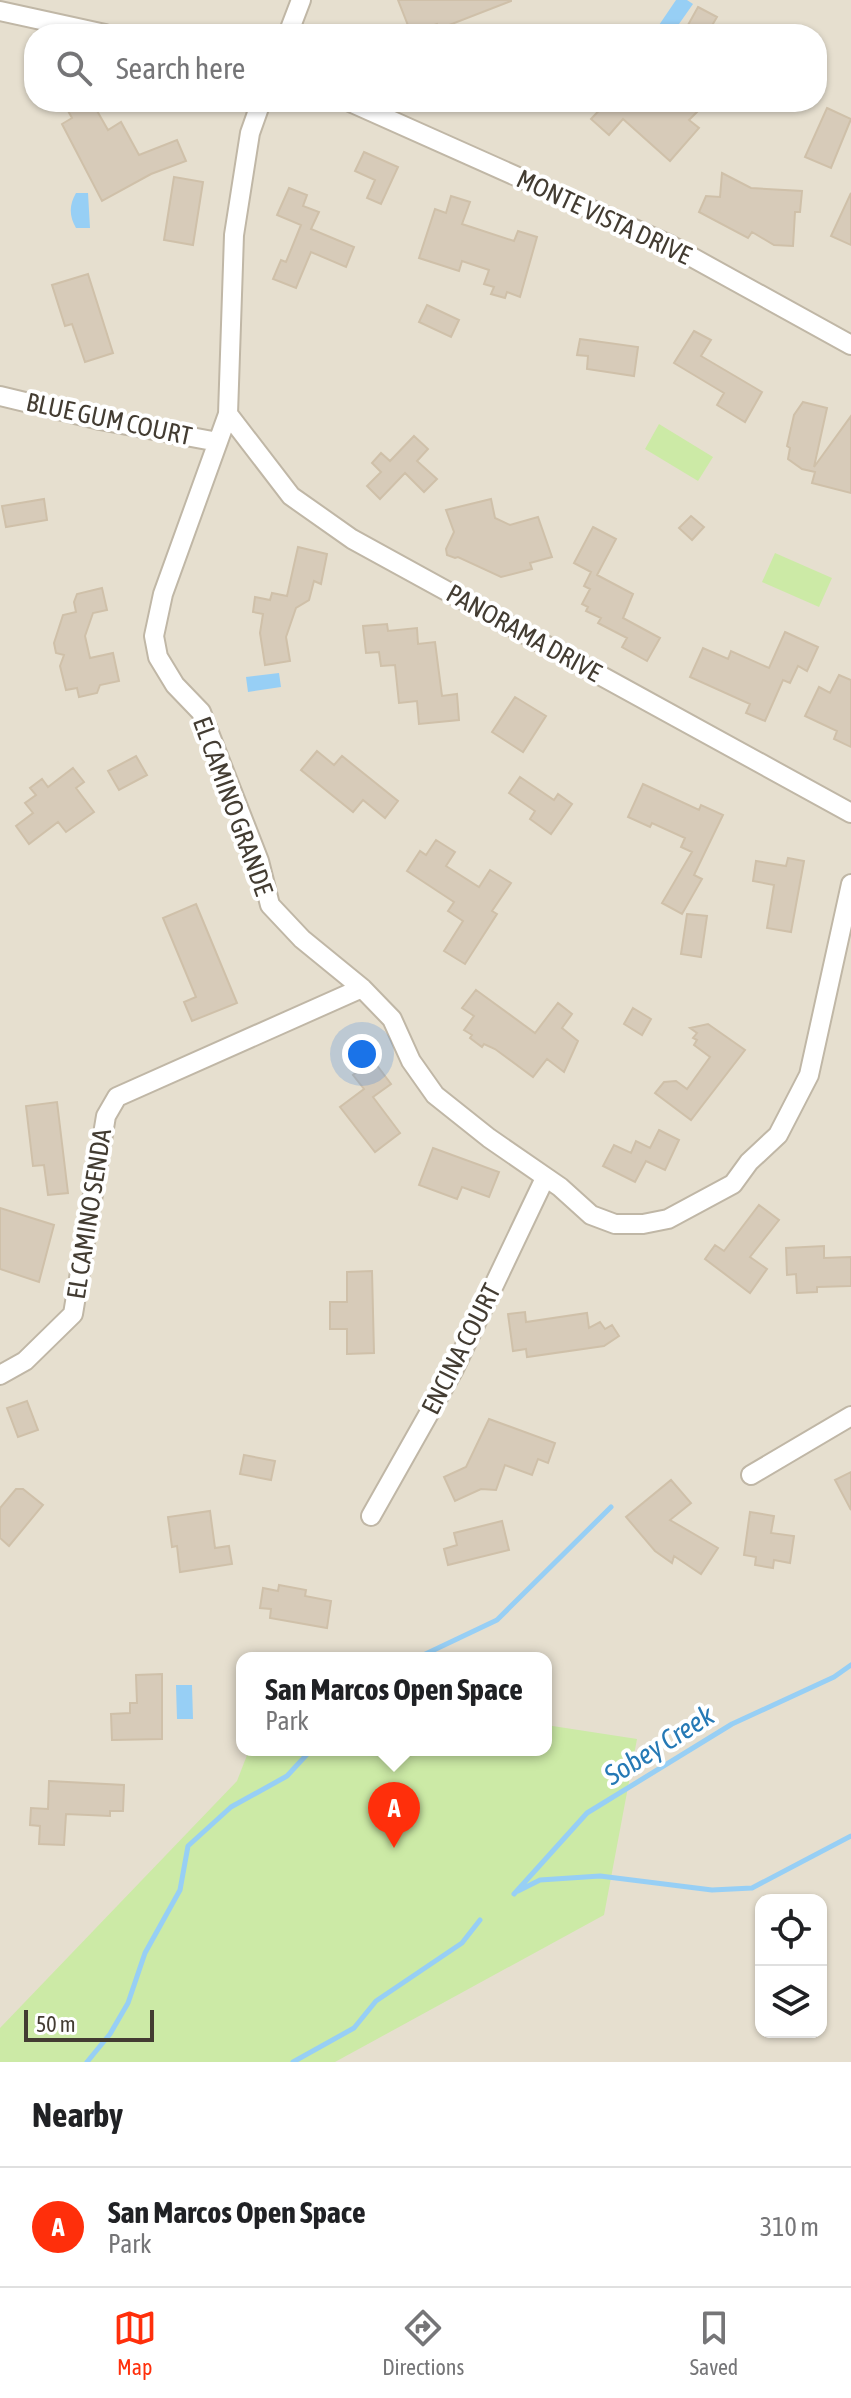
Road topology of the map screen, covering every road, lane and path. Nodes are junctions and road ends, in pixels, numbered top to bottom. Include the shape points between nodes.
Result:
1 (301, 0) edge
2 (0, 11) edge
3 (59, 24) edge
4 (292, 24) edge
5 (257, 112) edge
6 (372, 112) edge
7 (851, 345) edge
8 (0, 396) edge
9 (228, 414) junction
10 (218, 442) junction
11 (851, 813) edge
12 (851, 884) edge
13 (362, 988) junction
14 (545, 1178) junction
15 (0, 1375) edge
16 (851, 1416) edge
17 (751, 1475) dead end
18 (371, 1516) dead end

1 - 4 street
2 - 3 street
5 - 9 street, EL CAMINO GRANDE via 234,235
6 - 7 street, MONTE VISTA DRIVE via 668,244
8 - 10 street, BLUE GUM COURT
9 - 10 street, EL CAMINO GRANDE
9 - 11 street, PANORAMA DRIVE via 291,496 352,539
10 - 13 street, EL CAMINO GRANDE via 163,594 154,636 158,657 201,712 259,861 270,905
12 - 14 street, EL CAMINO GRANDE via 809,1075 778,1135 733,1184 668,1219 615,1224 591,1215
13 - 14 street, EL CAMINO GRANDE via 392,1019 411,1061 435,1095
13 - 15 street, EL CAMINO SENDA via 117,1097 106,1116 73,1314 25,1361
14 - 18 street, ENCINA COURT via 454,1369
16 - 17 street

